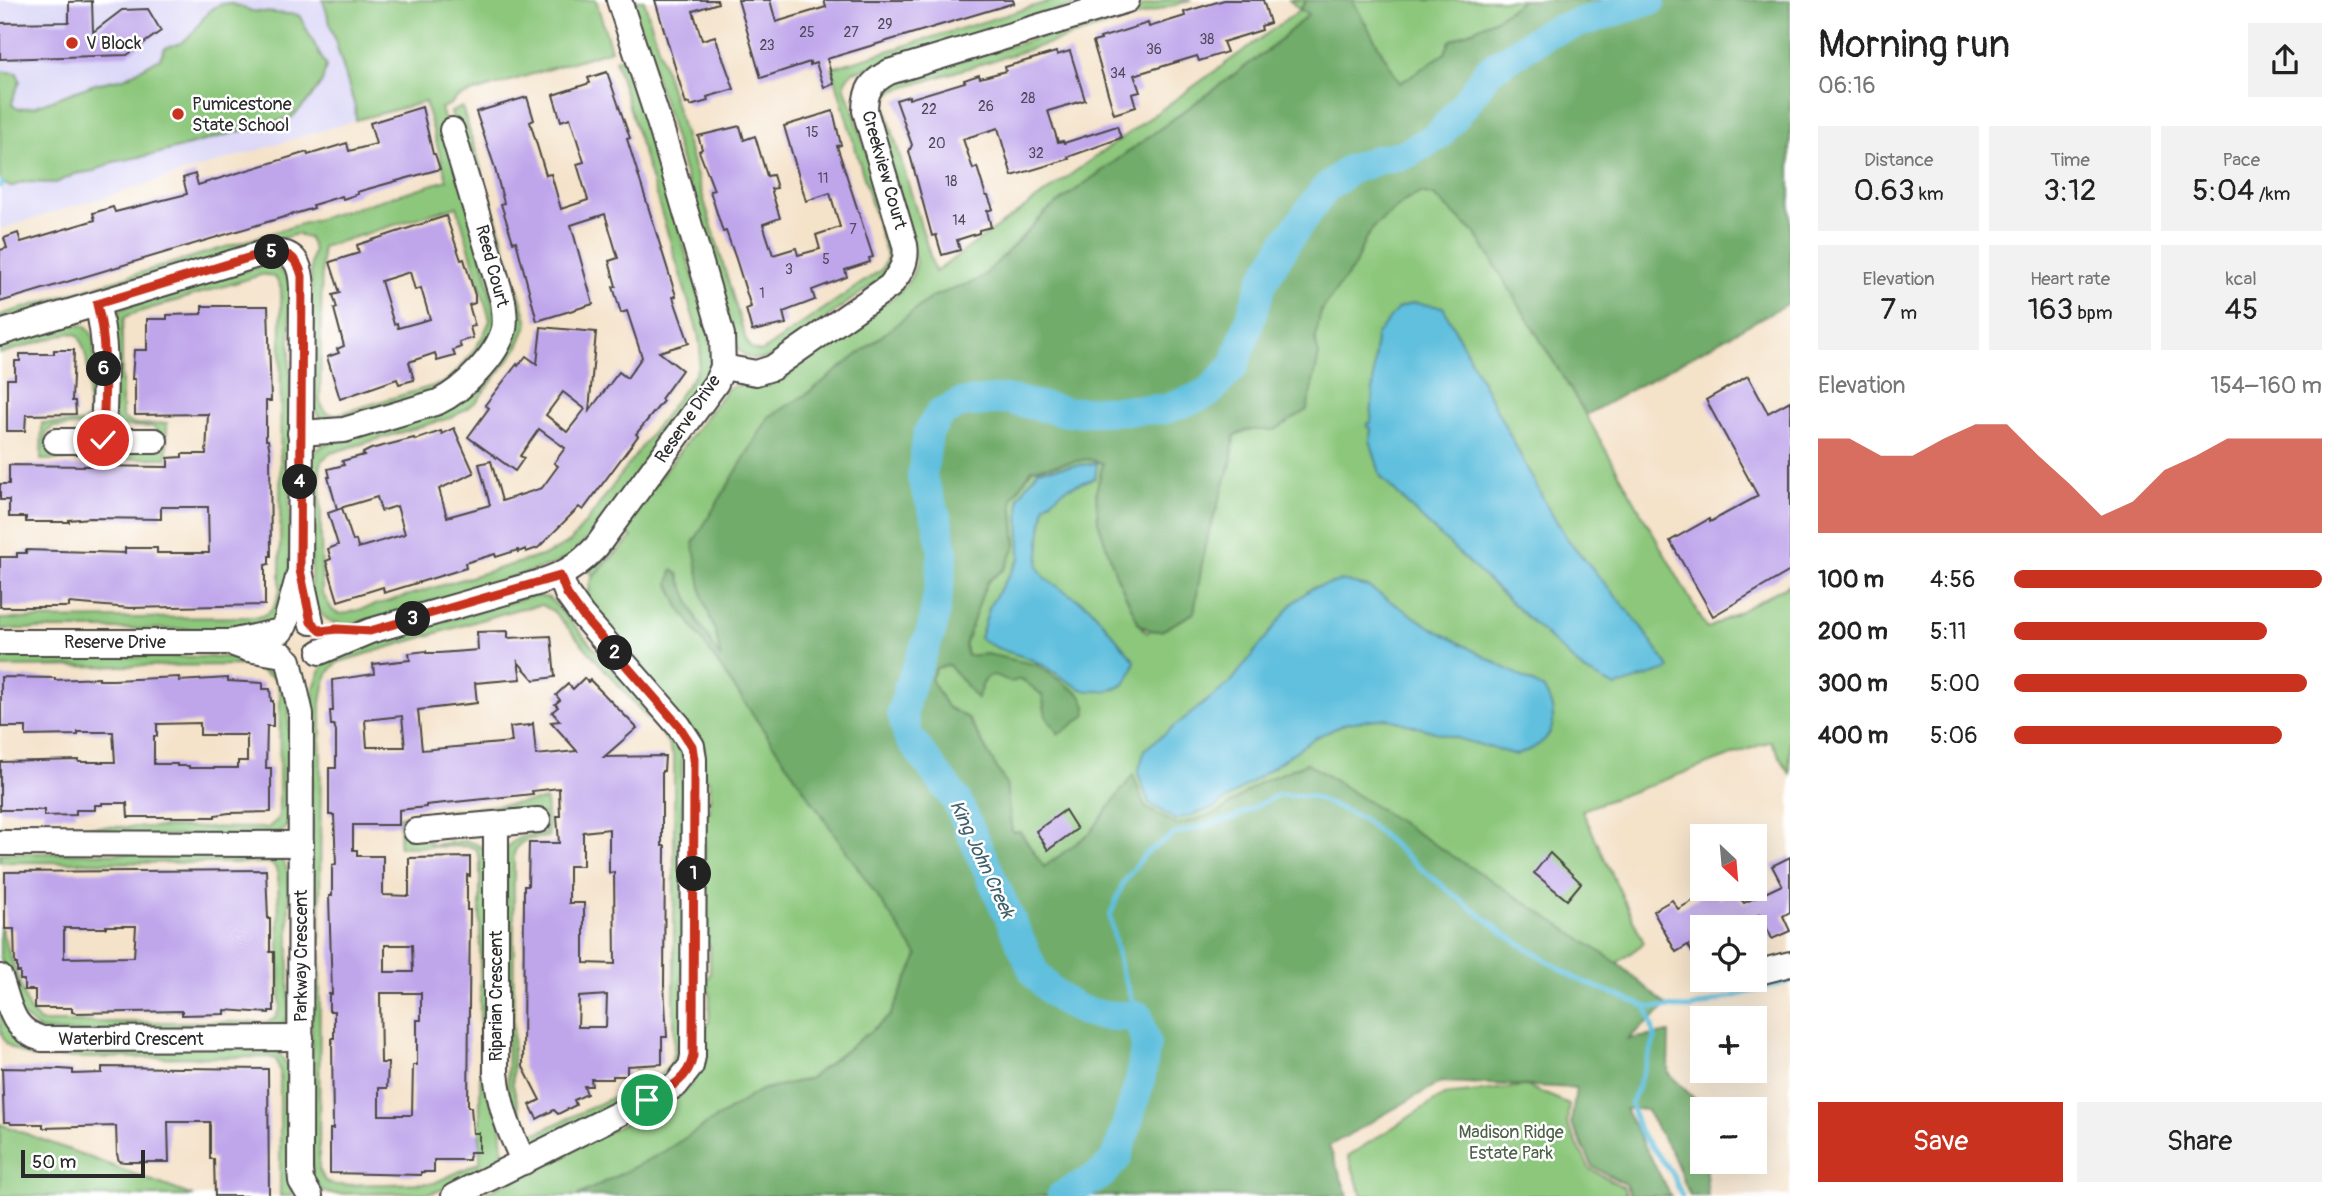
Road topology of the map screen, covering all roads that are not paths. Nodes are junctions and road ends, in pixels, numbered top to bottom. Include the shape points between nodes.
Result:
1 (619, 0) edge
2 (1127, 0) edge
3 (452, 130) dead end
4 (97, 304) junction
5 (0, 333) edge
6 (723, 367) junction
7 (300, 433) junction
8 (103, 440) junction
9 (56, 441) dead end
10 (155, 441) dead end
11 (560, 576) junction
12 (0, 642) edge
13 (300, 642) junction
14 (538, 820) dead end
15 (496, 824) junction
16 (416, 831) dead end
17 (0, 843) edge
18 (301, 844) junction
19 (1790, 964) edge
20 (1767, 970) edge
21 (0, 977) edge
22 (300, 1038) junction
23 (524, 1162) junction
24 (310, 1196) edge
25 (454, 1196) edge

1 - 6 street, Reserve Drive via 722,335
2 - 6 street, Creekview Court via 889,72 869,86 866,111 905,245 903,267 890,286 772,369 756,373
3 - 7 street, Reed Court via 503,301 505,326 500,342 466,384 439,402 344,430
4 - 5 street
4 - 7 street, Parkway Crescent via 264,253 287,254 302,276
4 - 8 street via 105,346
6 - 11 street, Reserve Drive via 704,401 597,546 578,566
7 - 13 street, Parkway Crescent via 300,570 293,592
8 - 9 street
8 - 10 street
11 - 13 street, Reserve Drive via 370,631 337,629
11 - 23 street via 582,615 692,746 693,1056 676,1085
12 - 13 street, Reserve Drive
13 - 18 street, Parkway Crescent via 311,679 301,714
14 - 15 street
15 - 16 street
15 - 23 street, Riparian Crescent via 496,1073 506,1125
17 - 18 street
18 - 22 street, Parkway Crescent
19 - 20 street
21 - 22 street, Waterbird Crescent via 21,1029 42,1039
22 - 24 street, Parkway Crescent via 300,1170
23 - 25 street

